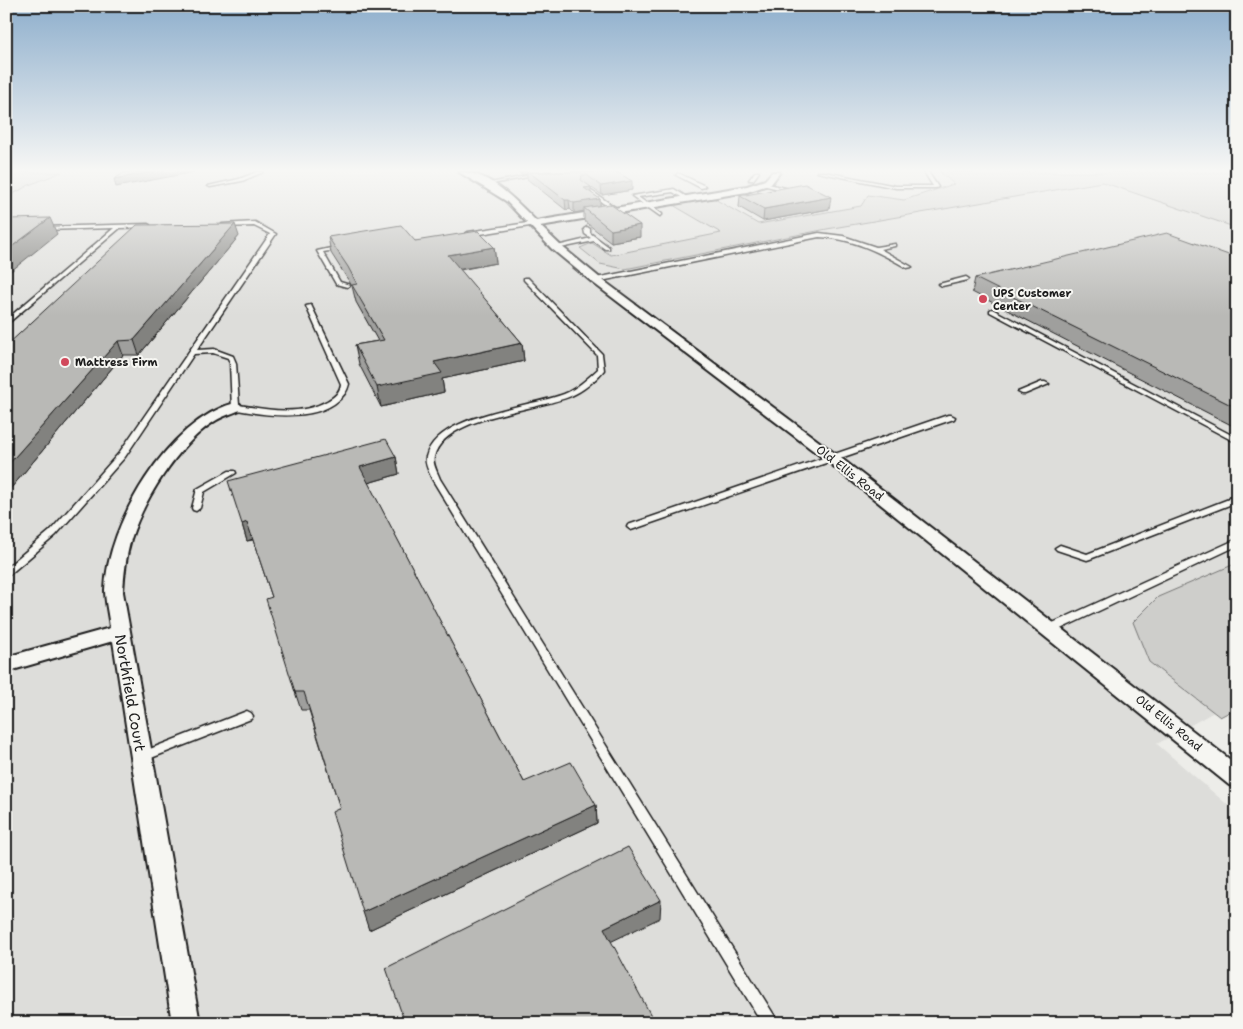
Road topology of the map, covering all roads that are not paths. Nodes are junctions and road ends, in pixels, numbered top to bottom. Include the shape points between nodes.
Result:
1 (530, 220) edge
2 (558, 220) edge
3 (534, 224) junction
4 (216, 225) edge
5 (157, 226) edge
6 (118, 227) junction
7 (38, 228) edge
8 (587, 229) dead end
9 (463, 235) edge
10 (596, 240) junction
11 (893, 246) dead end
12 (556, 247) junction
13 (340, 248) edge
14 (607, 248) dead end
15 (875, 249) junction
16 (909, 267) dead end
17 (526, 279) dead end
18 (966, 279) dead end
19 (596, 280) junction
20 (942, 284) dead end
21 (347, 285) edge
22 (309, 306) dead end
23 (992, 311) dead end
24 (6, 323) edge
25 (193, 352) junction
26 (1045, 384) dead end
27 (1022, 392) dead end
28 (235, 407) junction
29 (951, 417) dead end
30 (1237, 441) edge
31 (832, 458) junction
32 (232, 473) dead end
33 (1234, 500) dead end
34 (196, 508) dead end
35 (631, 527) dead end
36 (1237, 542) edge
37 (1060, 548) dead end
38 (6, 573) edge
39 (1050, 628) junction
40 (119, 632) junction
41 (6, 665) edge
42 (247, 716) dead end
43 (140, 757) junction
44 (1237, 778) edge
45 (186, 1023) edge
46 (771, 1023) edge

1 - 3 street, Old Ellis Road
2 - 3 street
3 - 9 lane
3 - 12 street, Old Ellis Road
4 - 25 lane via 255,224 273,234
5 - 6 lane
6 - 7 lane
6 - 24 lane
8 - 10 lane
10 - 12 lane
10 - 14 lane
11 - 15 lane
12 - 19 street, Old Ellis Road
13 - 21 lane via 320,251 338,283
15 - 16 lane
15 - 19 lane via 849,238 819,235
17 - 46 lane via 600,355 601,370 567,395 466,423 437,440 430,458 436,479
18 - 20 lane
19 - 31 street, Old Ellis Road
22 - 28 lane via 345,384 344,391 328,405 297,413
23 - 30 lane
25 - 28 lane via 230,356
25 - 38 lane via 122,455 53,533
26 - 27 lane
28 - 40 street, Northfield Court via 206,421 187,438 130,520 115,575
29 - 31 lane
31 - 35 lane
31 - 39 street, Old Ellis Road
32 - 34 lane via 200,491
33 - 37 lane via 1087,558
36 - 39 lane
39 - 44 street, Old Ellis Road
40 - 41 street
40 - 43 street, Northfield Court
42 - 43 lane
43 - 45 street, Northfield Court

